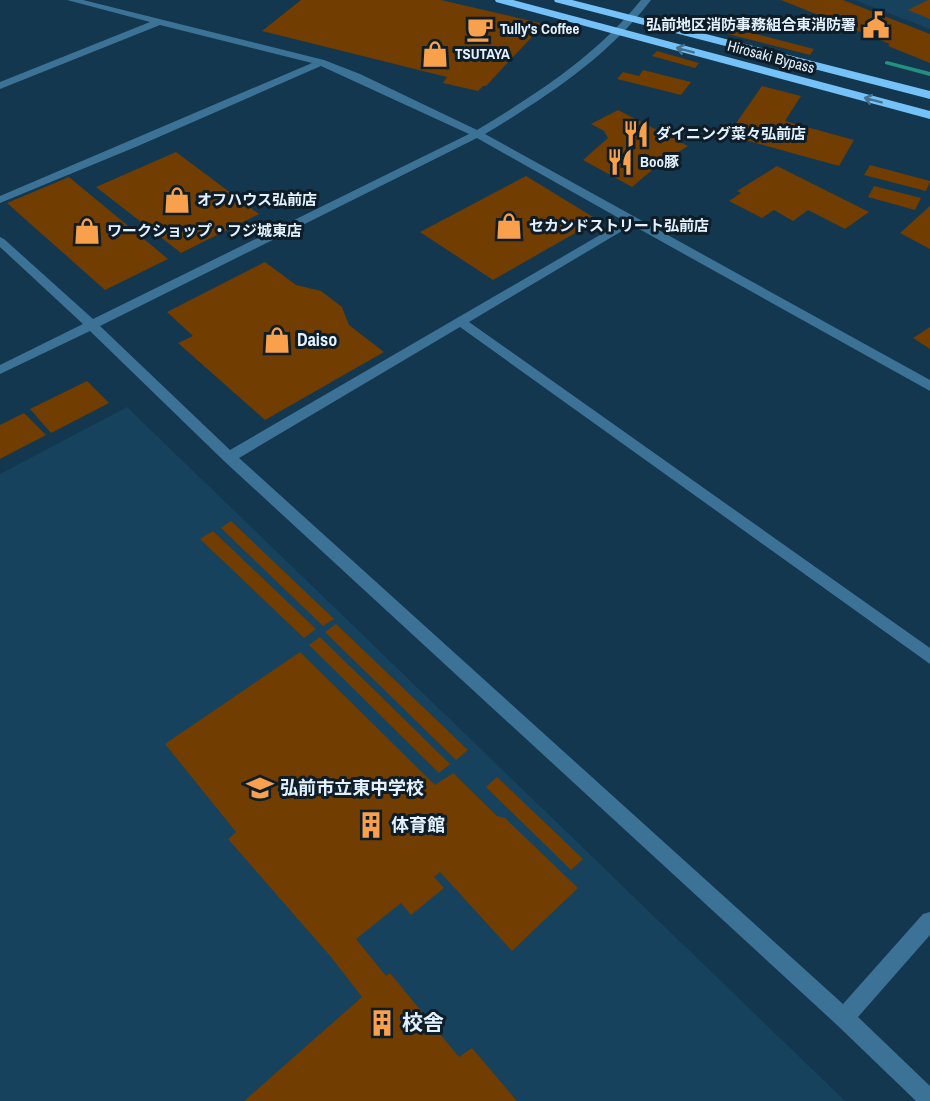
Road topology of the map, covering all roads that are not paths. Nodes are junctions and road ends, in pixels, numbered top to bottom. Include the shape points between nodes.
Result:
1 (72, 0) edge
2 (500, 0) edge
3 (560, 0) edge
4 (646, 0) edge
5 (632, 19) junction
6 (159, 22) junction
7 (618, 32) junction
8 (321, 62) junction
9 (0, 86) edge
10 (930, 95) edge
11 (930, 115) edge
12 (477, 134) junction
13 (0, 200) edge
14 (633, 220) junction
15 (0, 241) edge
16 (461, 322) junction
17 (91, 325) junction
18 (0, 370) edge
19 (930, 386) edge
20 (229, 457) junction
21 (930, 657) edge
22 (930, 921) edge
23 (844, 1018) junction
24 (930, 1100) edge

1 - 6 street
2 - 7 highway, Hirosaki Bypass
3 - 5 highway, Hirosaki Bypass
4 - 5 street
5 - 7 street
5 - 10 highway, Hirosaki Bypass
6 - 8 street
6 - 9 street
11 -> 7 highway, Hirosaki Bypass
7 - 12 street via 546,93
8 - 12 street
8 - 13 street
12 - 14 street
12 - 17 street
14 - 16 street
14 - 19 street
15 - 17 street
16 - 20 street
16 - 21 street
17 - 18 street
17 - 20 street
20 - 23 street
22 - 23 street
23 - 24 street

